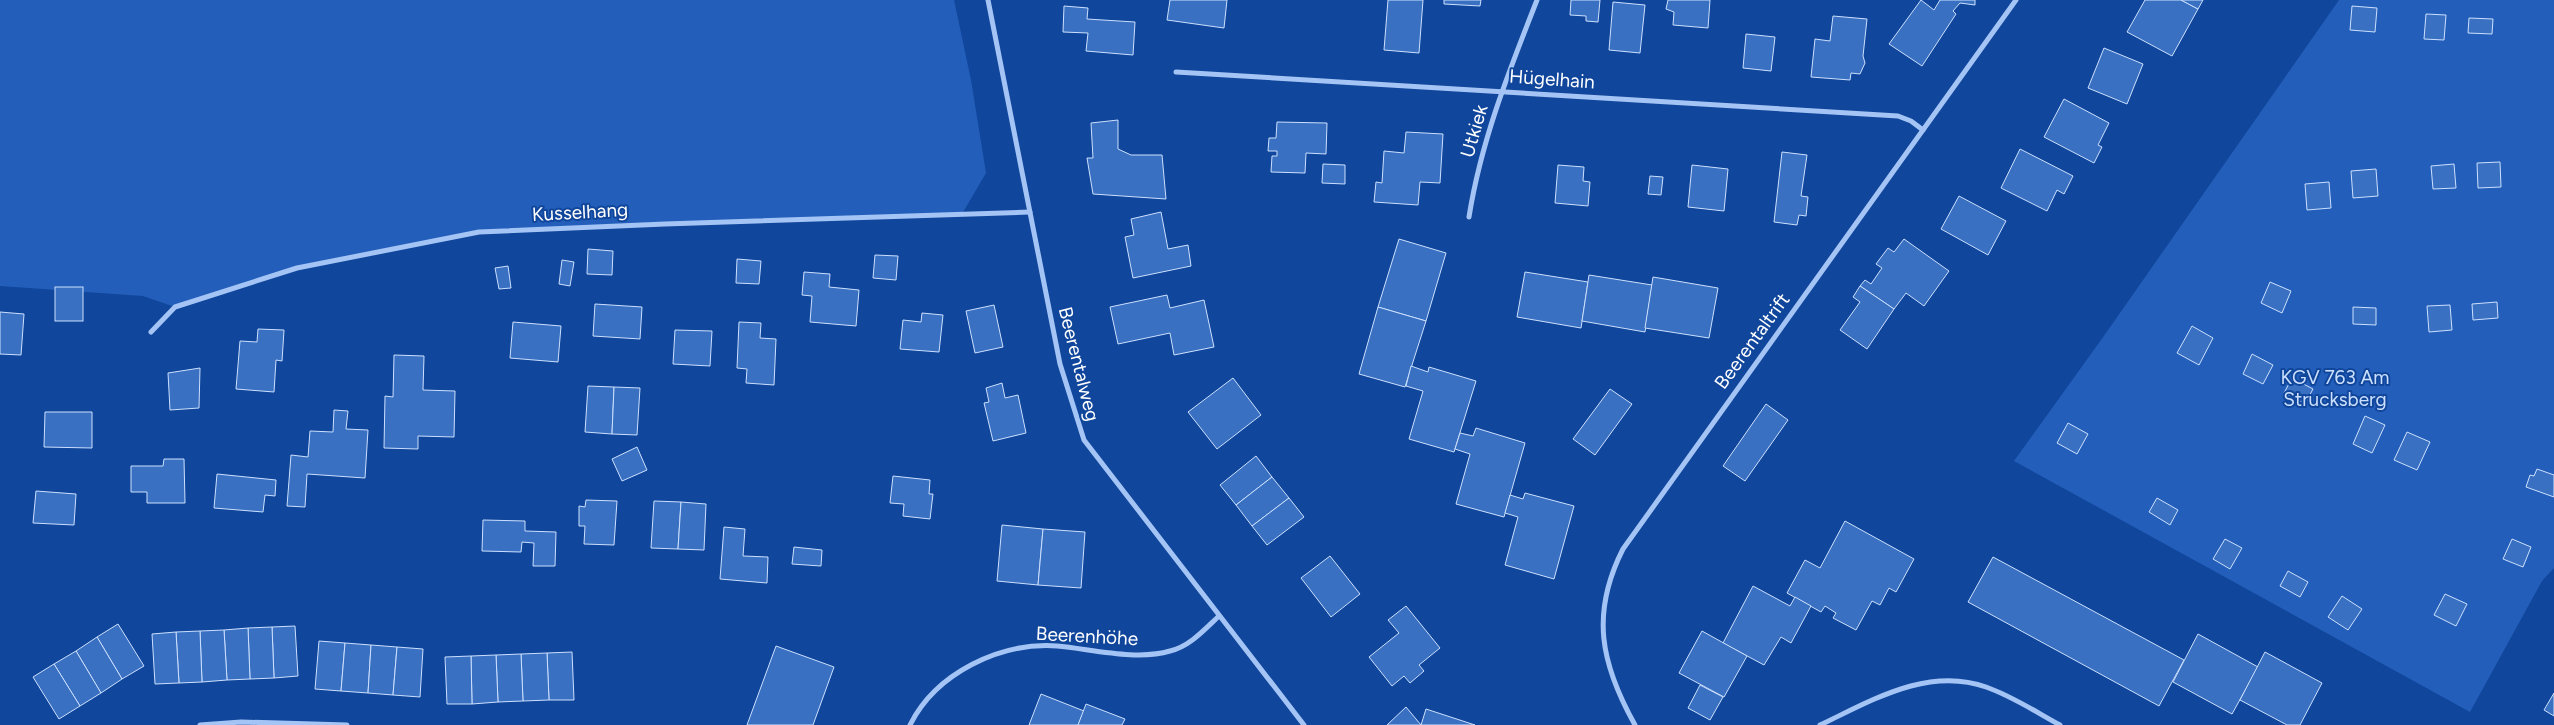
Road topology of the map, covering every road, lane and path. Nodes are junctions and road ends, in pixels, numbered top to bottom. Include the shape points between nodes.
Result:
1 (988, 0) edge
2 (1537, 0) edge
3 (2016, 0) edge
4 (1176, 72) dead end
5 (1501, 91) junction
6 (1923, 130) junction
7 (1030, 212) junction
8 (1469, 217) dead end
9 (151, 332) dead end
10 (1219, 616) junction
11 (200, 725) edge
12 (347, 725) edge
13 (910, 725) edge
14 (1304, 725) edge
15 (1635, 725) edge
16 (1820, 725) edge
17 (2060, 725) edge

1 - 7 street, Beerentalweg
2 - 5 street, Utkiek
3 - 6 street, Beerentaltrift
4 - 5 street, Hügelhain
5 - 6 street, Hügelhain via 1898,116
5 - 8 street, Utkiek via 1475,179
6 - 15 street, Beerentaltrift via 1628,541 1615,564 1607,593 1604,644 1614,681
7 - 9 street, Kusselhang via 479,232 297,268 175,307
7 - 10 street, Beerentalweg via 1060,364 1084,440
10 - 13 street, Beerenhöhe via 1183,646 1156,654 1054,646 1000,653 957,673 940,686
10 - 14 street, Beerentalweg
11 - 12 street via 241,722
16 - 17 street via 1911,685 1957,680 1986,687

